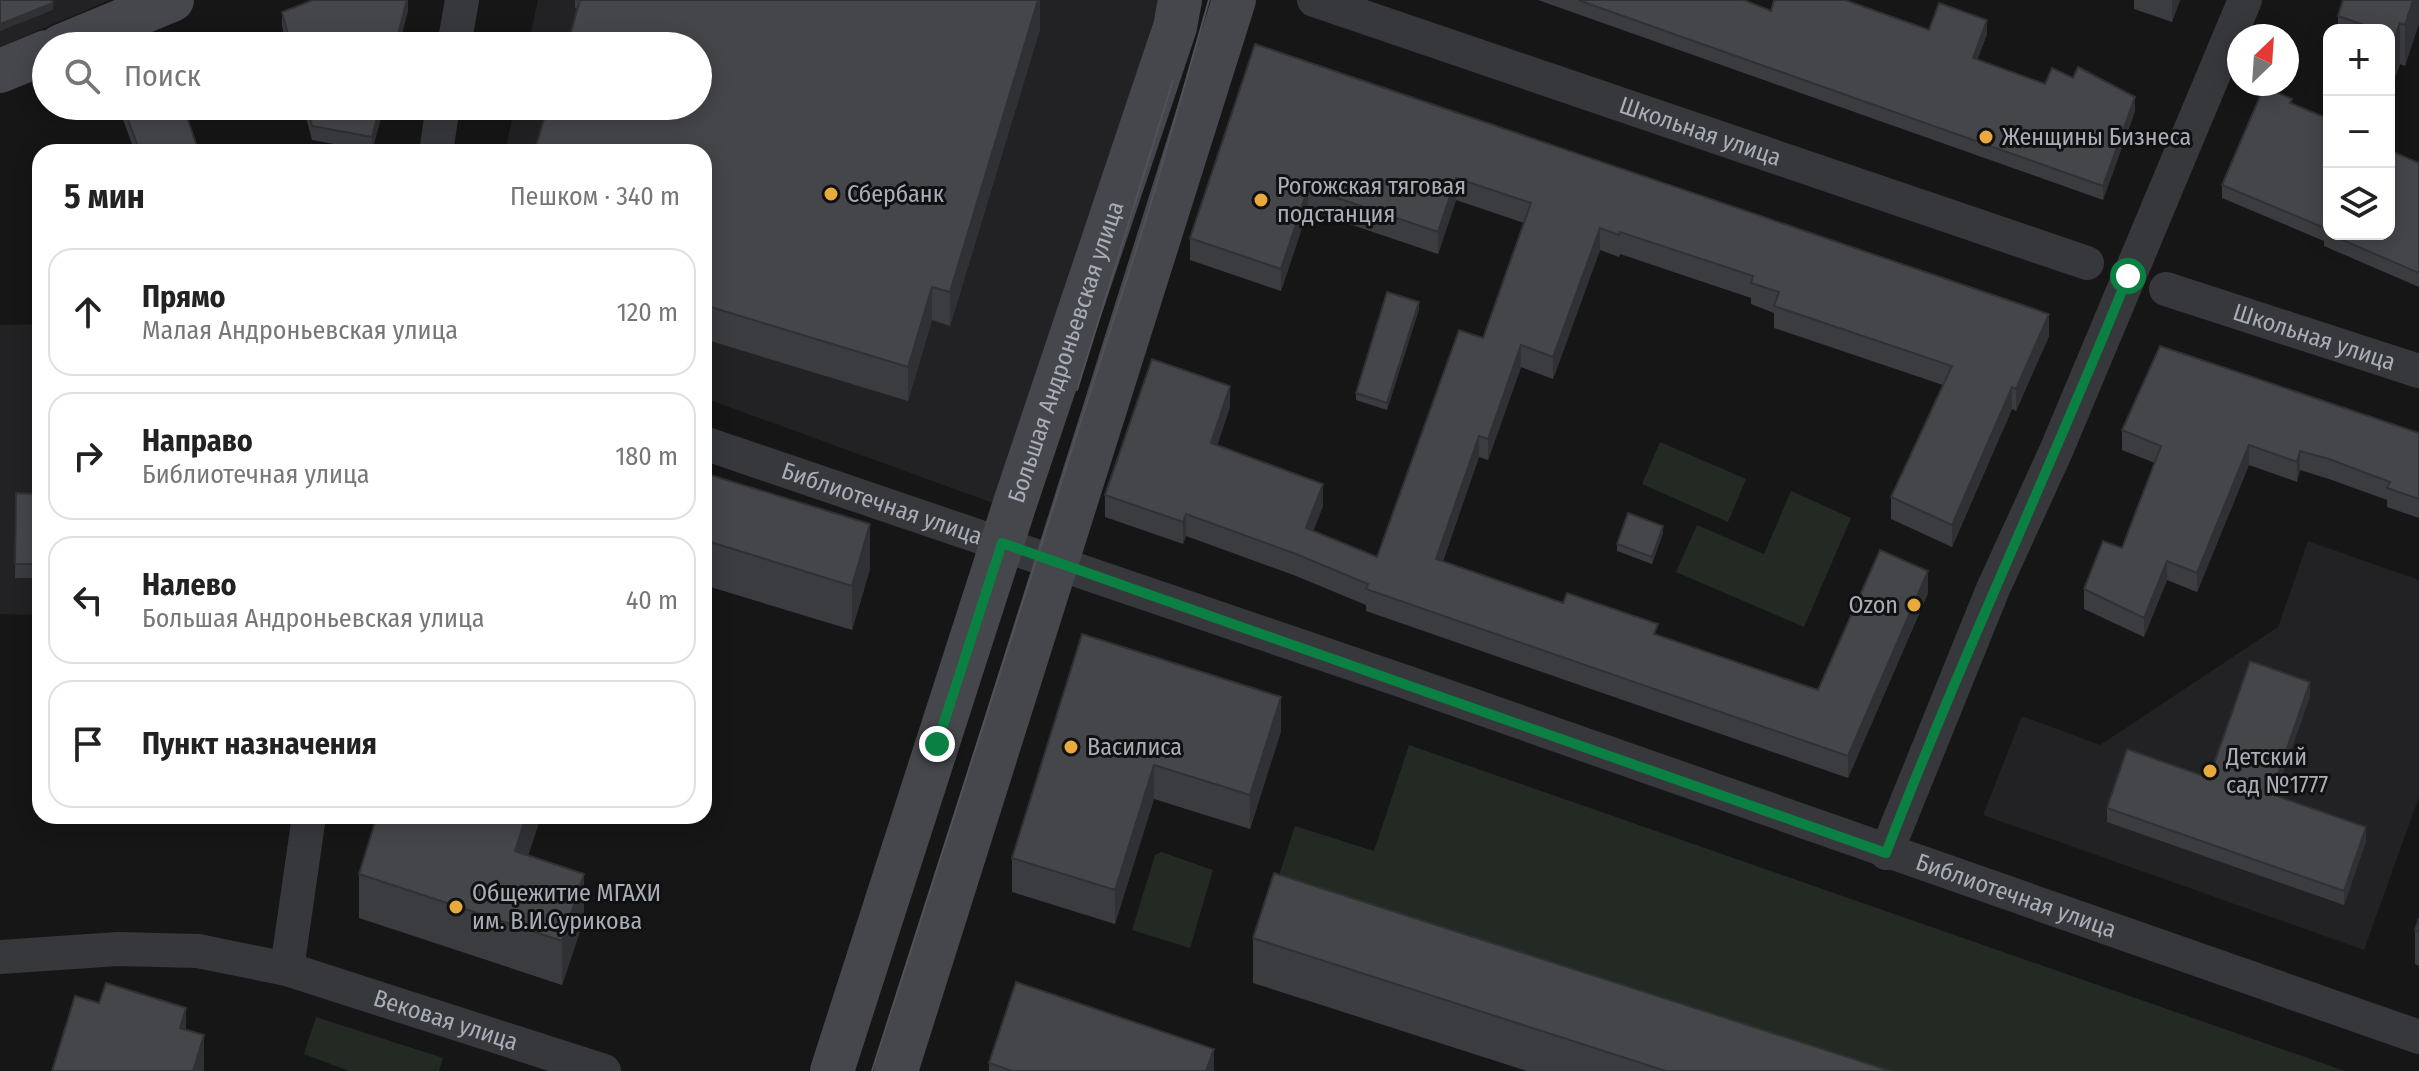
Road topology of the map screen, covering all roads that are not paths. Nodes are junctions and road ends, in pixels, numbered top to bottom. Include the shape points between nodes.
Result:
1 (172, 0) edge
2 (462, 0) edge
3 (1180, 0) edge
4 (1234, 0) edge
5 (1314, 0) edge
6 (2245, 0) edge
7 (95, 32) edge
8 (456, 32) edge
9 (32, 58) edge
10 (0, 71) edge
11 (441, 120) edge
12 (437, 144) edge
13 (2087, 263) dead end
14 (2166, 289) dead end
15 (2419, 371) edge
16 (712, 446) edge
17 (1002, 543) junction
18 (1059, 563) junction
19 (308, 824) edge
20 (1886, 853) junction
21 (0, 957) edge
22 (287, 969) junction
23 (2419, 1037) edge
24 (604, 1071) edge
25 (832, 1071) edge
26 (896, 1071) edge

1 - 7 street
2 - 8 street
3 - 17 street, Большая Андроньевская улица
4 - 18 street
5 - 13 street, Школьная улица
6 - 20 street
9 - 10 street
11 - 12 street
14 - 15 street, Школьная улица
16 - 17 street, Библиотечная улица
17 - 18 street, Библиотечная улица
17 - 25 street, Большая Андроньевская улица
18 - 20 street, Библиотечная улица
18 - 26 street
19 - 22 street
20 - 23 street, Библиотечная улица
21 - 22 street, Вековая улица via 118,949 198,951
22 - 24 street, Вековая улица

